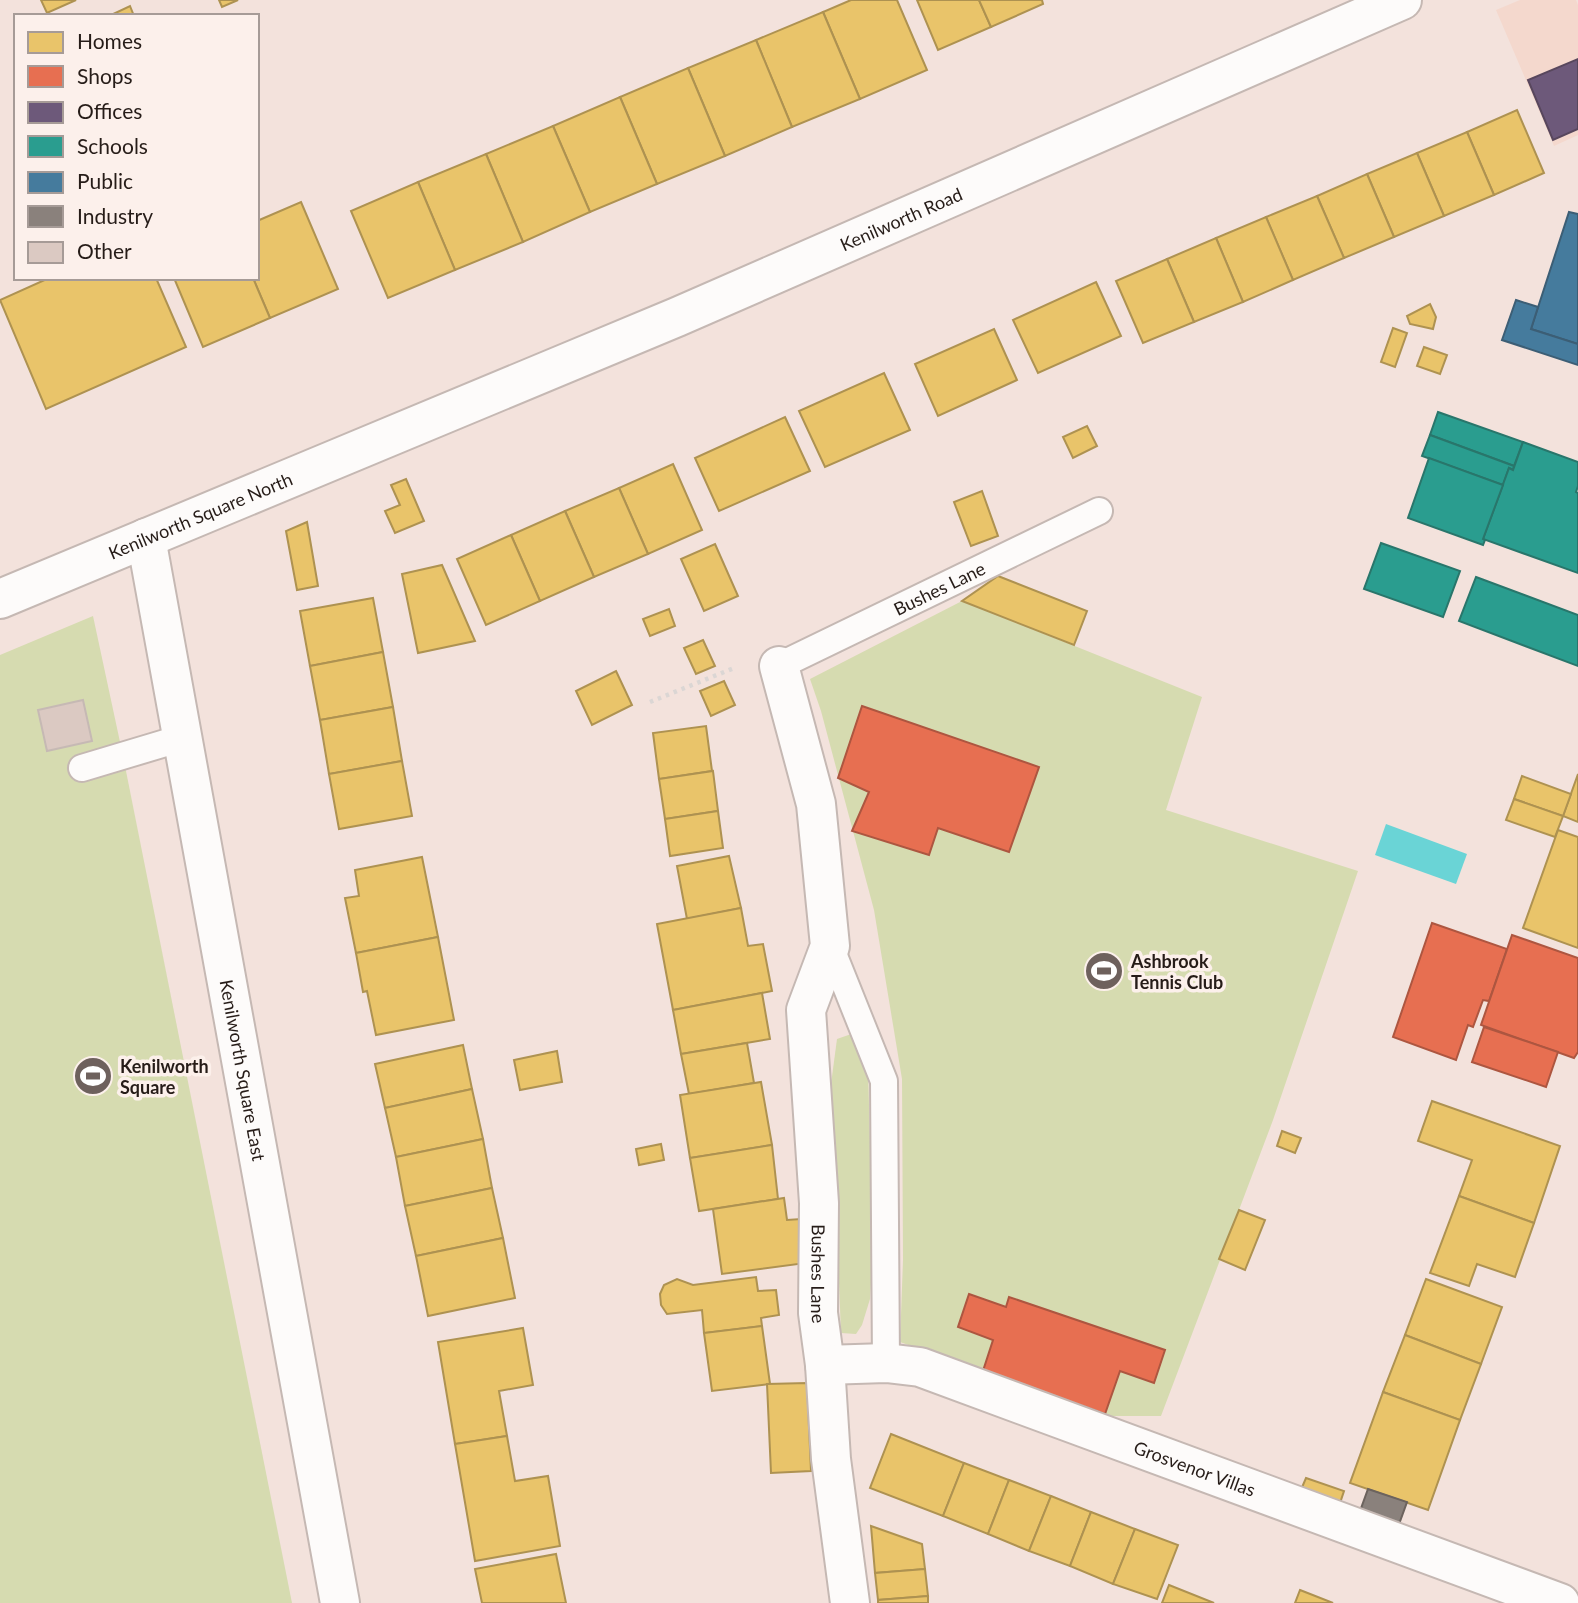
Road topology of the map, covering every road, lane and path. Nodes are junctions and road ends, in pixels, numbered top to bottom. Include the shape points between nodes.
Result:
1 (1402, 0) edge
2 (399, 434) joint
3 (1099, 511) dead end
4 (145, 538) junction
5 (0, 599) edge
6 (779, 666) junction
7 (650, 702) dead end
8 (182, 738) junction
9 (82, 768) dead end
10 (830, 946) junction
11 (886, 1363) junction
12 (825, 1364) junction
13 (340, 1603) edge
14 (850, 1603) edge
15 (1560, 1603) edge

1 - 2 street, Kenilworth Road
2 - 4 street, Kenilworth Square North
3 - 6 lane, Bushes Lane
4 - 5 street, Kenilworth Square North
4 - 8 street, Kenilworth Square East
6 - 7 path via 734,668
6 - 10 street, Bushes Lane via 816,804
8 - 9 lane
8 - 13 street, Kenilworth Square East
10 - 11 lane, Bushes Lane via 884,1081
10 - 12 street, Bushes Lane via 806,1010 819,1203 818,1313
11 - 12 street, Grosvenor Villas
11 - 15 street, Grosvenor Villas via 920,1367
12 - 14 street, Bushes Lane via 831,1460

